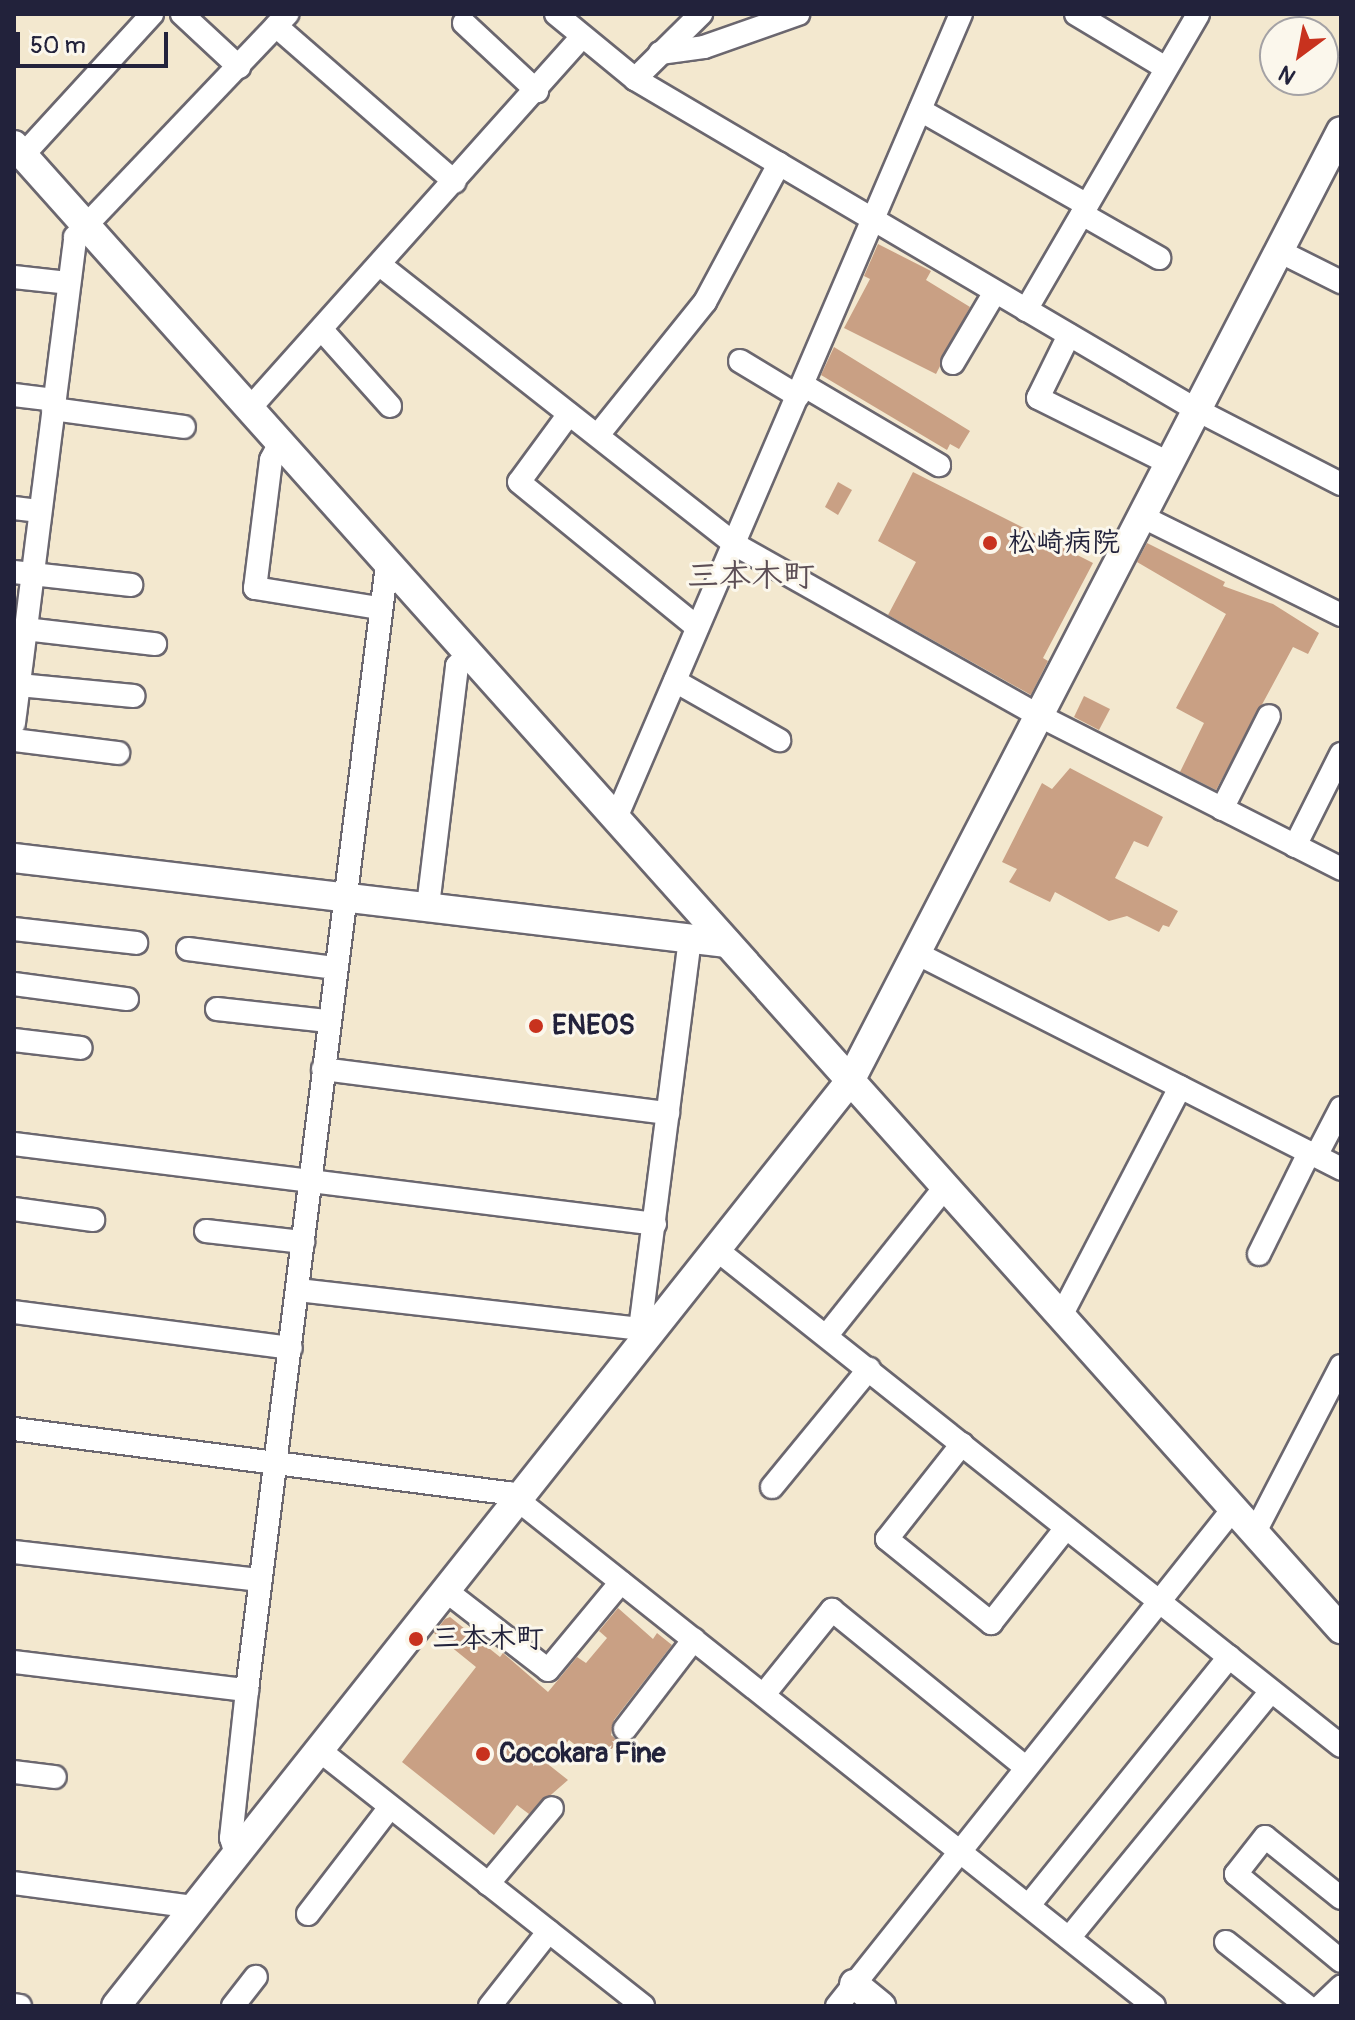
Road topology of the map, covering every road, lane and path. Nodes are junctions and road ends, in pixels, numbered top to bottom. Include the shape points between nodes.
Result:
1 (152, 14) edge
2 (182, 14) edge
3 (556, 14) edge
4 (701, 14) edge
5 (798, 14) edge
6 (961, 14) edge
7 (1076, 14) edge
8 (1198, 14) edge
9 (281, 20) edge
10 (464, 23) dead end
11 (582, 37) junction
12 (660, 53) junction
13 (239, 67) junction
14 (1166, 68) junction
15 (635, 79) junction
16 (537, 91) junction
17 (920, 110) junction
18 (1341, 131) edge
19 (19, 150) edge
20 (779, 164) junction
21 (455, 182) junction
22 (1084, 210) junction
23 (873, 219) junction
24 (85, 225) junction
25 (1277, 250) junction
26 (1159, 258) dead end
27 (380, 265) junction
28 (14, 277) edge
29 (1341, 282) edge
30 (68, 283) junction
31 (995, 292) junction
32 (1026, 310) junction
33 (322, 330) junction
34 (1069, 335) junction
35 (740, 361) dead end
36 (953, 363) dead end
37 (800, 390) junction
38 (14, 395) edge
39 (53, 404) junction
40 (390, 406) dead end
41 (250, 408) junction
42 (1195, 409) junction
43 (569, 414) junction
44 (184, 427) dead end
45 (598, 435) junction
46 (280, 443) junction
47 (1167, 462) junction
48 (939, 465) dead end
49 (1341, 484) edge
50 (14, 508) edge
51 (40, 511) junction
52 (1141, 516) junction
53 (736, 545) junction
54 (387, 564) junction
55 (23, 573) edge
56 (131, 585) dead end
57 (378, 608) junction
58 (1341, 615) edge
59 (697, 627) junction
60 (25, 629) junction
61 (155, 644) dead end
62 (468, 654) junction
63 (675, 681) junction
64 (19, 685) junction
65 (133, 696) dead end
66 (1036, 714) junction
67 (1269, 716) dead end
68 (14, 723) edge
69 (14, 740) edge
70 (779, 740) dead end
71 (118, 753) dead end
72 (1341, 754) edge
73 (1222, 809) junction
74 (616, 818) junction
75 (1295, 846) junction
76 (14, 858) edge
77 (1341, 869) edge
78 (343, 896) junction
79 (428, 906) junction
80 (14, 929) edge
81 (690, 939) junction
82 (136, 943) dead end
83 (727, 943) junction
84 (188, 949) dead end
85 (914, 952) junction
86 (334, 968) junction
87 (14, 984) edge
88 (127, 999) dead end
89 (217, 1009) dead end
90 (328, 1021) junction
91 (14, 1040) edge
92 (81, 1048) dead end
93 (323, 1069) junction
94 (850, 1081) junction
95 (1180, 1087) junction
96 (1341, 1108) edge
97 (668, 1113) junction
98 (14, 1144) edge
99 (1312, 1154) junction
100 (1341, 1169) edge
101 (310, 1179) junction
102 (945, 1187) junction
103 (14, 1209) edge
104 (93, 1220) dead end
105 (655, 1224) junction
106 (206, 1231) dead end
107 (303, 1242) junction
108 (717, 1250) junction
109 (1259, 1254) dead end
110 (298, 1290) junction
111 (14, 1312) edge
112 (1061, 1316) junction
113 (644, 1333) junction
114 (827, 1335) junction
115 (291, 1348) junction
116 (1341, 1366) edge
117 (869, 1369) junction
118 (14, 1429) edge
119 (962, 1444) junction
120 (276, 1461) junction
121 (772, 1487) dead end
122 (519, 1499) junction
123 (1233, 1509) junction
124 (1066, 1528) junction
125 (1255, 1532) junction
126 (14, 1552) edge
127 (260, 1580) junction
128 (621, 1582) junction
129 (445, 1590) junction
130 (1157, 1602) junction
131 (1341, 1629) edge
132 (694, 1639) junction
133 (1229, 1657) junction
134 (14, 1662) edge
135 (247, 1690) junction
136 (1271, 1691) junction
137 (765, 1693) junction
138 (625, 1729) dead end
139 (1341, 1746) edge
140 (319, 1750) junction
141 (1024, 1766) junction
142 (14, 1772) edge
143 (55, 1777) dead end
144 (390, 1807) junction
145 (552, 1808) dead end
146 (959, 1849) junction
147 (236, 1854) junction
148 (14, 1883) edge
149 (488, 1884) junction
150 (1341, 1898) edge
151 (1029, 1905) junction
152 (193, 1907) junction
153 (308, 1914) dead end
154 (549, 1931) junction
155 (1069, 1938) junction
156 (1226, 1942) dead end
157 (1341, 1961) edge
158 (256, 1977) dead end
159 (1341, 1987) edge
160 (846, 1995) edge
161 (116, 2006) edge
162 (233, 2006) edge
163 (490, 2006) edge
164 (643, 2006) edge
165 (881, 2006) edge
166 (1154, 2006) edge
167 (1307, 2006) edge
168 (1321, 2006) edge

1 - 19 street
2 - 13 street
3 - 11 street
4 - 12 street
5 - 12 street via 704,47
6 - 17 street
7 - 14 street
8 - 14 street
9 - 13 street
9 - 21 street
10 - 16 street
11 - 15 street
11 - 16 street
12 - 15 street
13 - 24 street
14 - 22 street
15 - 20 street
16 - 21 street
17 - 22 street
17 - 23 street
18 - 25 street
19 - 24 street
20 - 23 street
20 - 45 street via 705,302
21 - 27 street
22 - 26 street
22 - 32 street
23 - 31 street
23 - 37 street
24 - 30 street via 75,237
24 - 41 street
25 - 29 street
25 - 42 street
27 - 33 street
27 - 43 street
28 - 30 street
30 - 39 street
31 - 32 street
31 - 36 street
32 - 34 street
33 - 40 street
33 - 41 street
34 - 42 street
34 - 47 street via 1038,398
35 - 37 street
37 - 48 street
37 - 53 street
38 - 39 street
39 - 44 street
39 - 51 street
41 - 46 street
42 - 47 street
42 - 49 street
43 - 45 street
43 - 59 street via 519,482
45 - 53 street
46 - 54 street
46 - 57 street via 271,460 255,588
47 - 52 street
50 - 51 street
51 - 55 street
52 - 58 street
52 - 66 street
53 - 59 street
53 - 66 street
54 - 57 street
54 - 62 street
55 - 56 street
55 - 60 street
57 - 78 street
59 - 63 street
60 - 61 street
60 - 64 street
62 - 74 street
62 - 79 street via 457,666
63 - 70 street
63 - 74 street
64 - 65 street
64 - 68 street
66 - 73 street
66 - 85 street
67 - 73 street
69 - 71 street
72 - 75 street
73 - 75 street
74 - 83 street
75 - 77 street
76 - 78 street
78 - 79 street
78 - 86 street
79 - 81 street
80 - 82 street
81 - 83 street
81 - 97 street
83 - 94 street
84 - 86 street
85 - 94 street
85 - 95 street
86 - 90 street
87 - 88 street
89 - 90 street
90 - 93 street
91 - 92 street
93 - 97 street
93 - 101 street
94 - 102 street
94 - 108 street
95 - 99 street
95 - 112 street
96 - 99 street
97 - 105 street
98 - 101 street
99 - 100 street
99 - 109 street
101 - 105 street
101 - 107 street
102 - 112 street
102 - 114 street
103 - 104 street
105 - 113 street
106 - 107 street
107 - 110 street
108 - 113 street
108 - 114 street
110 - 113 street
110 - 115 street
111 - 115 street
112 - 123 street
113 - 122 street
114 - 117 street
115 - 120 street
116 - 125 street
117 - 119 street
117 - 121 street
118 - 120 street
119 - 124 street
119 - 124 street via 887,1539 991,1623
120 - 122 street via 509,1493
120 - 127 street
122 - 128 street
122 - 129 street
123 - 125 street
123 - 130 street
124 - 130 street
125 - 131 street
126 - 127 street
127 - 135 street
128 - 129 street via 548,1670
128 - 132 street
129 - 140 street
130 - 133 street
130 - 141 street
132 - 137 street
132 - 138 street
133 - 136 street
133 - 151 street
134 - 135 street
135 - 147 street via 231,1838
136 - 139 street
136 - 155 street
137 - 141 street via 832,1610
137 - 146 street
140 - 144 street
140 - 147 street
141 - 146 street
142 - 143 street
144 - 149 street
144 - 153 street
145 - 149 street
146 - 151 street
146 - 160 street
147 - 152 street
148 - 152 street
149 - 154 street
150 - 157 street via 1265,1837 1236,1874
151 - 155 street
152 - 161 street
154 - 163 street
154 - 164 street
155 - 166 street
156 - 167 street
158 - 162 street
159 - 168 street
160 - 165 street

